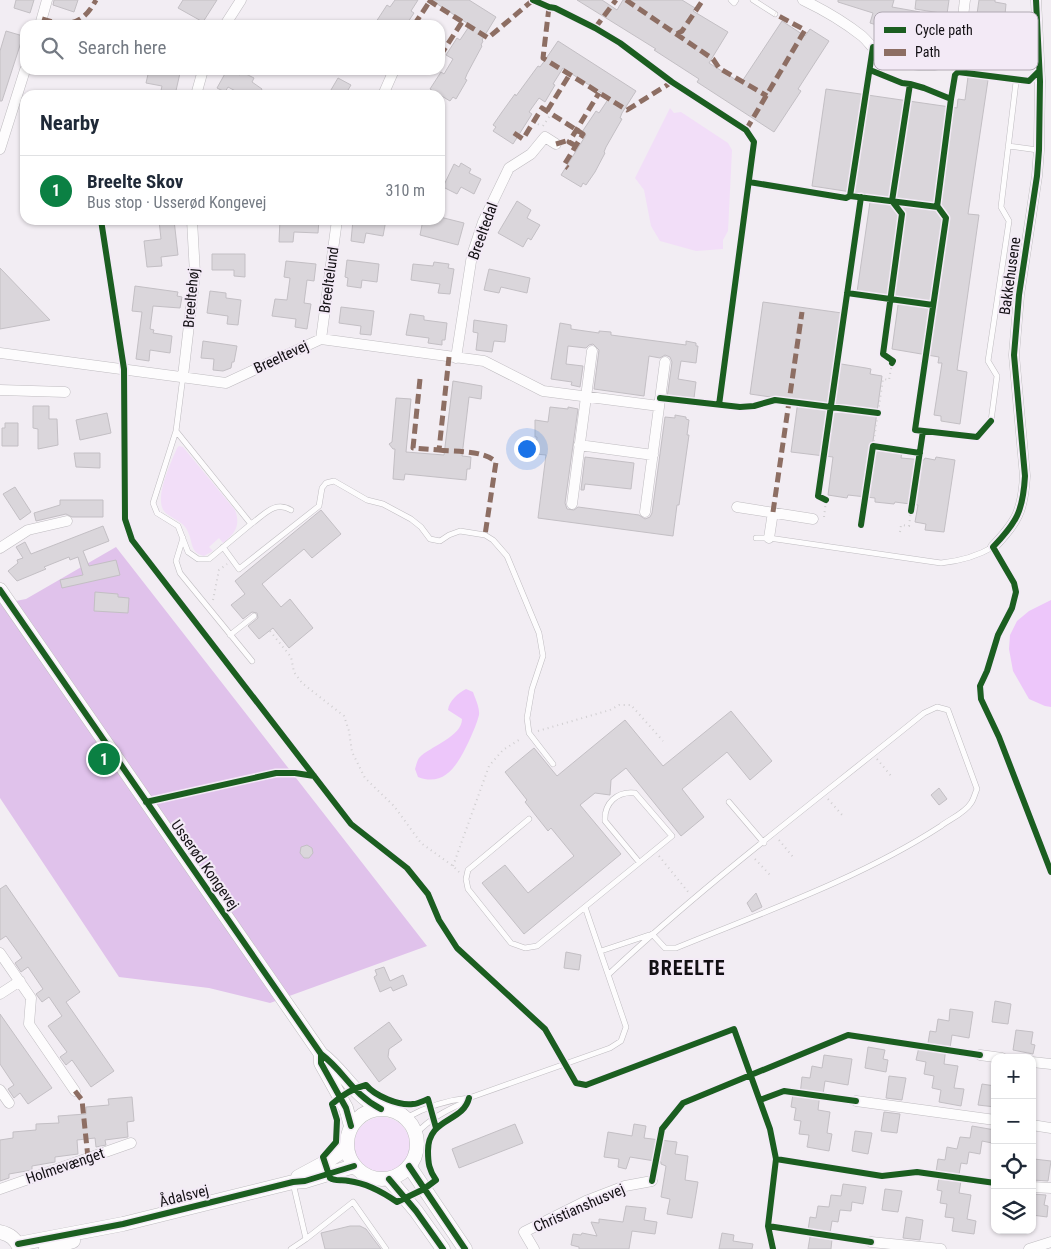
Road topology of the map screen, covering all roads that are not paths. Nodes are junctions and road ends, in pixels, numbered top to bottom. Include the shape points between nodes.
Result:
1 (48, 0) edge
2 (241, 0) edge
3 (731, 0) edge
4 (736, 0) edge
5 (753, 0) edge
6 (803, 0) edge
7 (775, 14) dead end
8 (41, 20) edge
9 (228, 20) edge
10 (1038, 40) edge
11 (874, 48) edge
12 (23, 75) edge
13 (202, 75) edge
14 (392, 75) edge
15 (1016, 82) dead end
16 (197, 90) edge
17 (384, 90) edge
18 (556, 144) dead end
19 (1008, 146) junction
20 (0, 149) edge
21 (1039, 150) junction
22 (192, 225) edge
23 (336, 225) edge
24 (999, 291) junction
25 (1019, 295) junction
26 (321, 339) junction
27 (592, 351) dead end
28 (0, 353) edge
29 (456, 358) junction
30 (665, 362) dead end
31 (183, 376) junction
32 (0, 390) edge
33 (65, 392) dead end
34 (586, 396) junction
35 (659, 406) junction
36 (991, 421) dead end
37 (176, 431) junction
38 (579, 445) junction
39 (653, 455) junction
40 (572, 504) dead end
41 (737, 507) dead end
42 (291, 510) dead end
43 (645, 512) dead end
44 (773, 512) junction
45 (813, 519) dead end
46 (67, 521) dead end
47 (251, 524) junction
48 (183, 538) junction
49 (756, 538) dead end
50 (768, 538) junction
51 (224, 547) junction
52 (993, 547) joint
53 (0, 548) edge
54 (0, 590) edge
55 (254, 616) dead end
56 (230, 635) junction
57 (252, 662) dead end
58 (553, 764) dead end
59 (729, 802) dead end
60 (529, 819) dead end
61 (764, 842) junction
62 (639, 862) junction
63 (584, 907) junction
64 (652, 934) junction
65 (601, 952) junction
66 (0, 953) edge
67 (609, 974) junction
68 (20, 981) junction
69 (0, 994) edge
70 (321, 1054) junction
71 (980, 1055) dead end
72 (991, 1056) edge
73 (1036, 1062) edge
74 (1051, 1064) edge
75 (0, 1090) edge
76 (75, 1091) dead end
77 (469, 1098) junction
78 (856, 1101) dead end
79 (9, 1103) dead end
80 (381, 1109) junction
81 (406, 1118) junction
82 (991, 1119) edge
83 (351, 1126) junction
84 (1036, 1126) edge
85 (1051, 1128) edge
86 (416, 1134) junction
87 (131, 1143) dead end
88 (346, 1149) junction
89 (354, 1166) junction
90 (409, 1166) junction
91 (390, 1179) junction
92 (652, 1181) dead end
93 (292, 1182) junction
94 (1036, 1187) edge
95 (0, 1188) edge
96 (1051, 1188) edge
97 (122, 1224) junction
98 (0, 1232) edge
99 (306, 1239) junction
100 (871, 1242) dead end
101 (1051, 1242) edge
102 (19, 1246) edge
103 (46, 1249) edge
104 (291, 1249) edge
105 (386, 1249) edge
106 (443, 1249) edge
107 (465, 1249) edge
108 (534, 1249) edge
109 (941, 1249) edge
110 (1029, 1249) edge

1 - 8 street
2 - 9 street
3 - 4 lane via 734,3
5 - 7 lane
6 - 11 street via 845,24
10 - 21 street, Bakkehusene
12 - 20 street
13 - 16 street
14 - 17 street
15 - 19 lane, Bakkehusene
18 - 29 street, Breeltedal via 545,137 531,154 509,168 487,213 472,255
19 - 21 lane
19 - 24 lane, Bakkehusene via 1001,207 1009,221
21 - 25 street, Bakkehusene
22 - 31 street, Breeltehøj via 195,274
23 - 26 street, Breeltelund
24 - 25 lane, Bakkehusene
24 - 36 lane, Bakkehusene via 988,361 997,376
25 - 52 street, Bakkehusene via 1014,355 1024,496 1019,515
26 - 29 street, Breeltevej
26 - 31 street, Breeltevej via 226,383
27 - 34 street
28 - 31 street, Breeltevej
29 - 34 street, Breeltevej via 484,361 544,391
30 - 35 street
31 - 37 lane
32 - 33 street
34 - 35 street, Breeltevej
34 - 38 street
35 - 39 street
37 - 47 lane
37 - 48 lane via 153,503 158,513 178,526
38 - 39 street
38 - 40 street
39 - 43 street
41 - 44 street
42 - 47 lane via 285,506 272,508
44 - 45 street
44 - 50 street
46 - 53 street via 28,530
47 - 51 lane
48 - 51 lane via 188,552 198,559 209,559
48 - 56 lane via 176,561 180,574
49 - 50 lane, Bakkehusene
50 - 52 lane, Bakkehusene via 941,563 958,562
51 - 58 lane via 239,569 319,506 326,482 334,482 411,519 421,526 430,540 440,541 460,532 485,535 493,540 507,556 539,633 543,656 527,718 529,733
54 - 70 main road, Usserød Kongevej
55 - 56 lane
56 - 57 lane
59 - 61 lane
60 - 63 lane via 468,870 468,888 511,943 525,948 537,946
61 - 64 lane
61 - 64 lane via 924,712 937,707 948,710 977,789 971,803 962,811 910,846 879,862 676,948 665,948
62 - 62 lane via 605,821 608,804 628,792 635,793 672,836
62 - 63 lane
63 - 65 lane
64 - 65 lane
64 - 67 lane
65 - 67 lane
66 - 68 street
67 - 77 lane via 626,1027 621,1041 610,1048
68 - 69 street
68 - 76 street via 31,998 29,1024
70 - 80 main road, Usserød Kongevej via 363,1098
70 - 83 main road, Usserød Kongevej via 321,1063 346,1108
71 - 72 street
73 - 74 street
75 - 79 street
77 - 81 lane via 437,1104
77 - 86 lane via 429,1122
78 - 82 street
80 - 81 main road
80 - 83 main road via 369,1111
81 - 86 main road
83 - 88 main road
84 - 85 street
86 - 90 main road via 415,1156
87 - 95 street, Holmevænget
88 - 89 main road
88 - 93 main road, Ådalsvej
89 - 91 main road via 374,1179
89 - 93 main road, Ådalsvej
90 - 91 main road
90 - 107 main road
91 - 106 main road
92 - 108 street, Christianshusvej via 625,1186 586,1201 524,1232
93 - 97 main road, Ådalsvej
93 - 99 lane
94 - 96 street
97 - 102 main road, Ådalsvej
97 - 103 main road, Ådalsvej via 113,1230
98 - 102 main road via 8,1234
99 - 104 lane
99 - 105 lane via 352,1202
100 - 109 street
101 - 110 street

